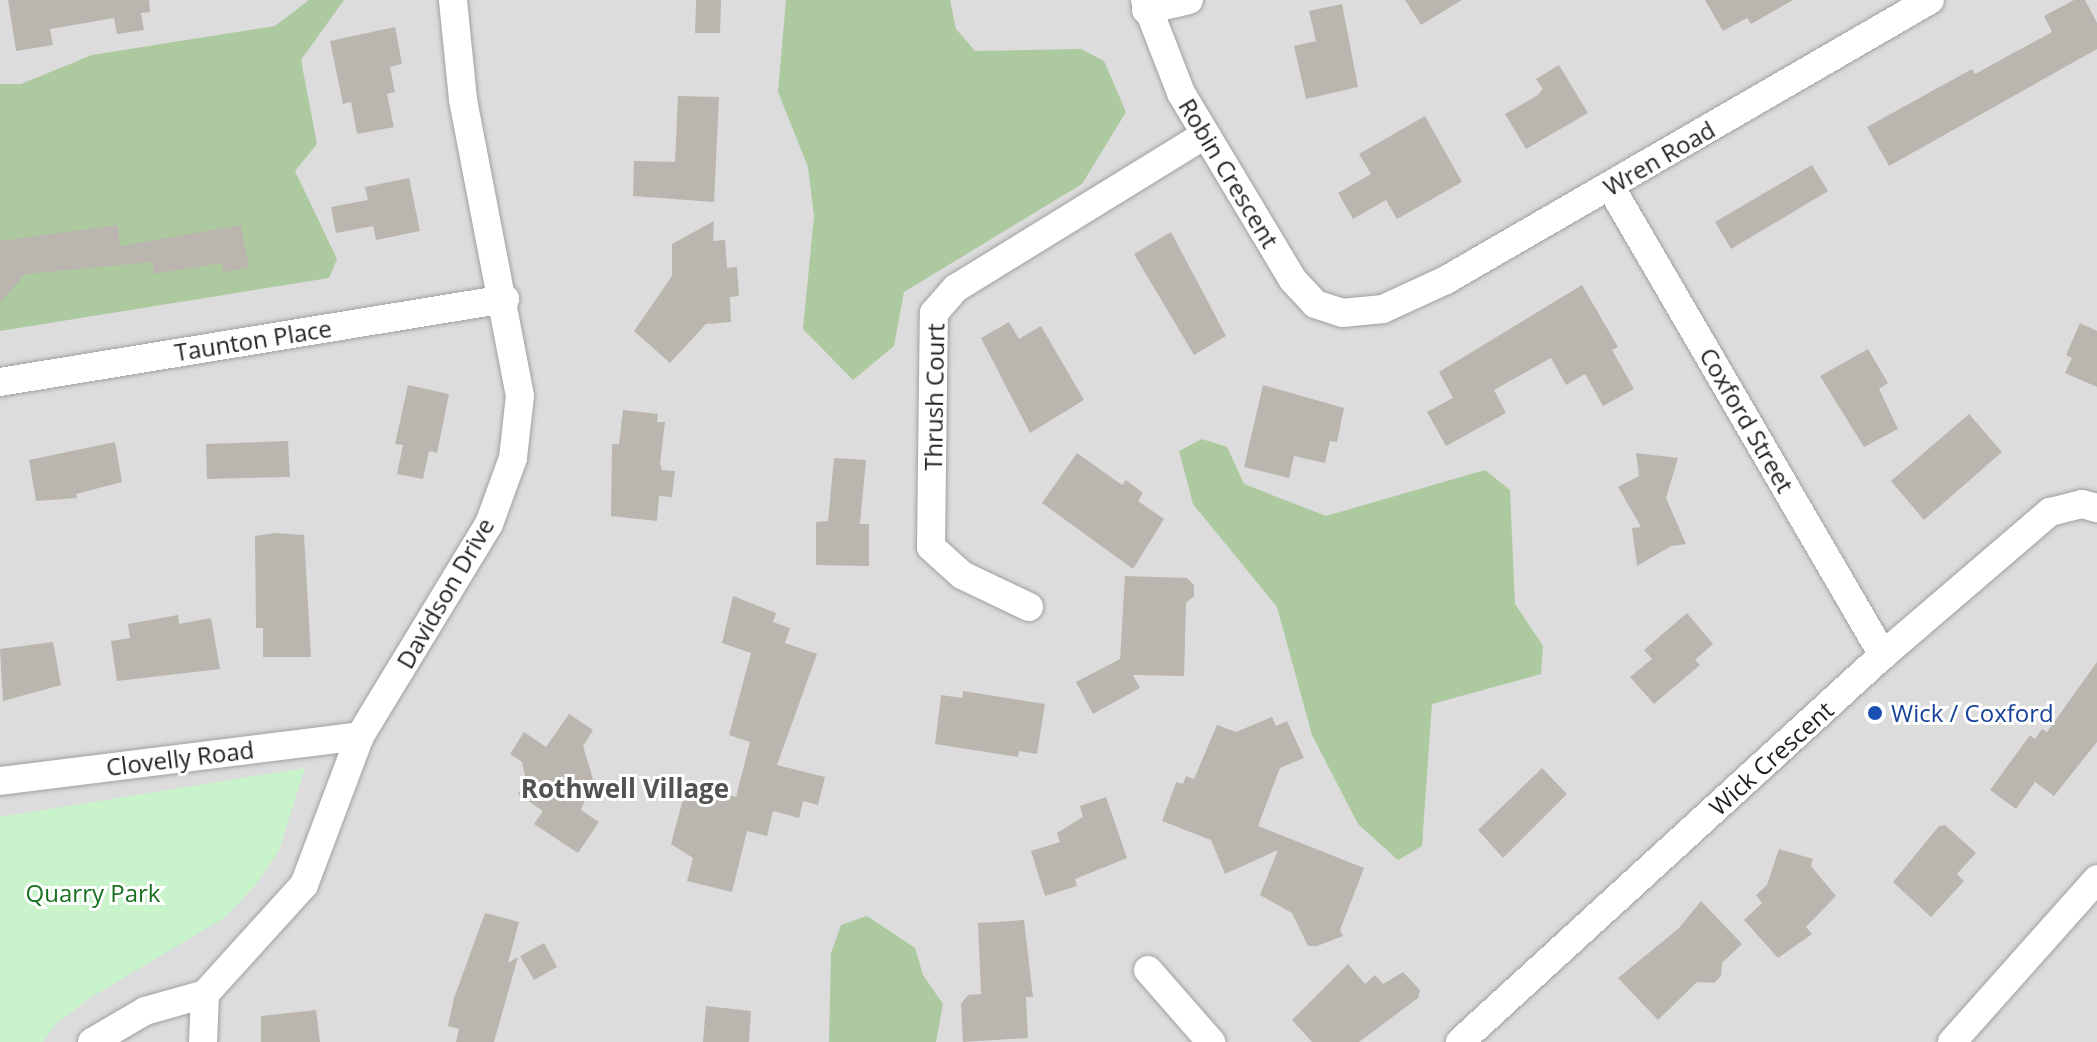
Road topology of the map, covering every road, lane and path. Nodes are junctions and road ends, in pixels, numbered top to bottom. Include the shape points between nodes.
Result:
1 (453, 0) edge
2 (1189, 0) edge
3 (1928, 0) edge
4 (1145, 5) edge
5 (1205, 135) junction
6 (1610, 186) junction
7 (505, 299) junction
8 (1383, 309) joint
9 (0, 382) edge
10 (2097, 508) edge
11 (1029, 607) dead end
12 (1883, 655) junction
13 (360, 736) junction
14 (0, 781) edge
15 (2097, 879) edge
16 (1148, 970) dead end
17 (205, 994) junction
18 (92, 1042) edge
19 (203, 1042) edge
20 (1211, 1042) edge
21 (1460, 1042) edge
22 (1952, 1042) edge

1 - 7 street, Davidson Drive via 463,99
2 - 4 street, Robin Crescent
3 - 6 street, Wren Road
4 - 5 street, Robin Crescent via 1181,93
5 - 8 street, Robin Crescent via 1293,280 1315,304 1342,313
5 - 11 street, Thrush Court via 956,288 934,313 931,547 962,575
6 - 8 street, Wren Road via 1446,280
6 - 12 street, Coxford Street
7 - 9 street, Taunton Place
7 - 13 street, Davidson Drive via 520,396 513,458 489,524
10 - 12 street, Wick Crescent via 2082,504 2050,512
12 - 21 street, Wick Crescent
13 - 14 street, Clovelly Road
13 - 17 street, Davidson Drive via 304,885
15 - 22 street
16 - 20 street
17 - 18 street via 145,1011
17 - 19 street

